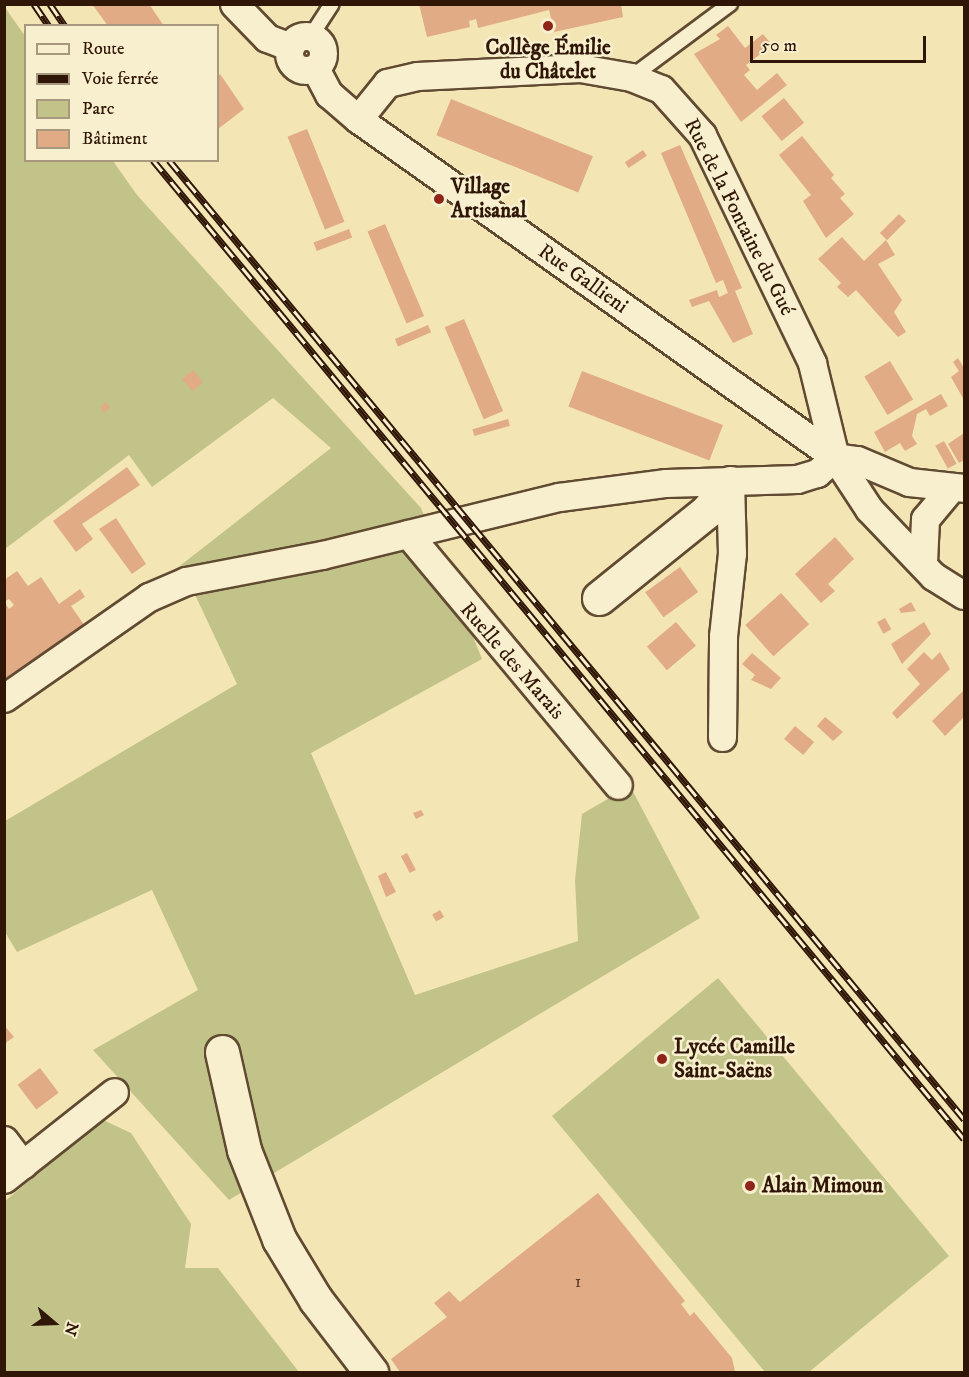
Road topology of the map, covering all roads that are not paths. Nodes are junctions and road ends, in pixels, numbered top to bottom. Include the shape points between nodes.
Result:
1 (234, 4) edge
2 (332, 4) edge
3 (730, 4) edge
4 (300, 42) junction
5 (631, 77) junction
6 (358, 119) junction
7 (835, 457) junction
8 (730, 483) junction
9 (957, 489) edge
10 (408, 534) junction
11 (923, 563) junction
12 (964, 595) edge
13 (599, 598) dead end
14 (4, 698) edge
15 (722, 737) dead end
16 (618, 785) dead end
17 (222, 1052) dead end
18 (114, 1092) dead end
19 (4, 1140) edge
20 (14, 1172) edge
21 (371, 1372) edge

1 - 4 street via 267,38
2 - 4 lane
3 - 5 lane via 655,65
4 - 6 street, Rue Gallieni via 295,67 315,68 317,79
5 - 6 street, Rue de la Fontaine du Gué via 580,68 400,78 387,83
5 - 7 street, Rue de la Fontaine du Gué via 669,96 702,135 812,363
6 - 7 street, Rue Gallieni
7 - 8 street via 817,473 796,479
7 - 9 street, Rue Gallieni via 857,460 909,483
7 - 11 street, Rue Gallieni via 869,509
8 - 10 street via 666,483 559,497
8 - 13 main road via 706,512
8 - 15 street via 732,554 723,636
9 - 11 street via 925,519
10 - 14 street via 186,580 150,597
10 - 16 street, Ruelle des Marais
11 - 12 street, Rue Gallieni via 949,589
17 - 21 main road via 244,1150 279,1239 316,1300
18 - 20 street
19 - 20 street

